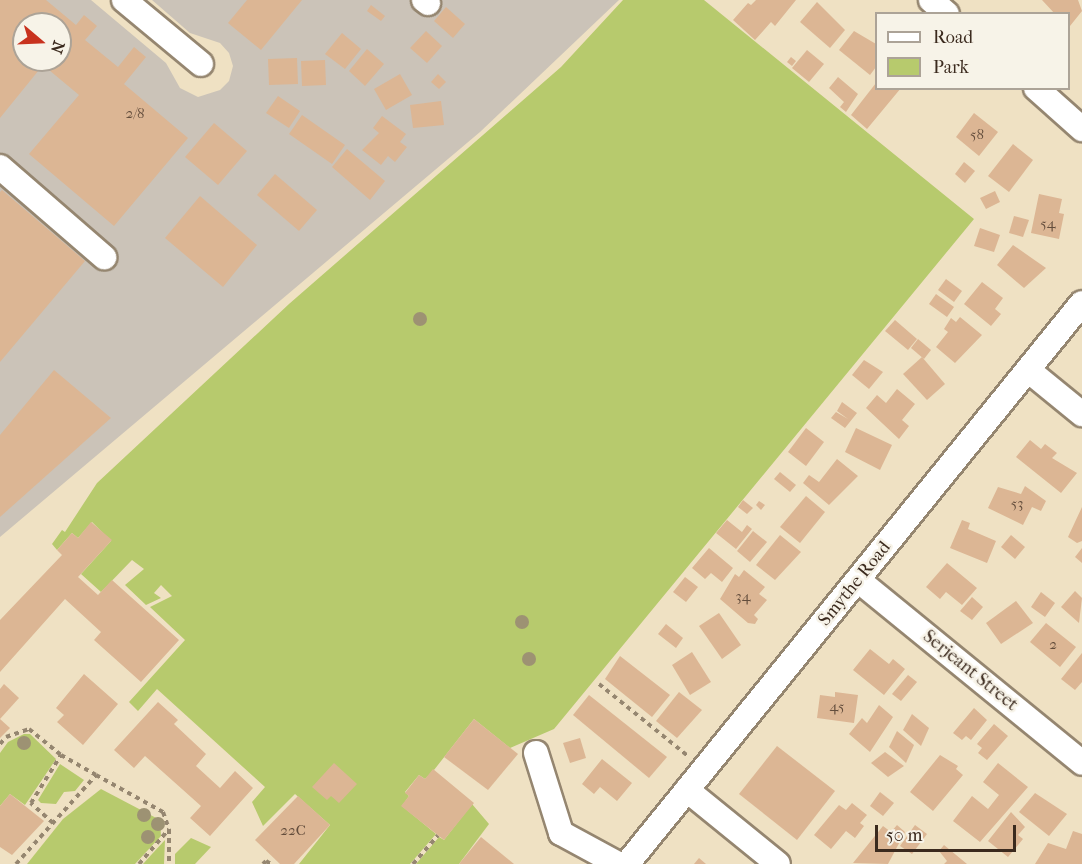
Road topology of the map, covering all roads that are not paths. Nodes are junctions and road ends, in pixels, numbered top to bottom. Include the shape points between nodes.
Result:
1 (124, 0) edge
2 (931, 0) edge
3 (945, 12) edge
4 (201, 64) dead end
5 (1038, 90) edge
6 (1082, 129) edge
7 (0, 167) edge
8 (104, 257) dead end
9 (1082, 303) edge
10 (1028, 370) junction
11 (1082, 414) edge
12 (858, 580) junction
13 (536, 753) dead end
14 (1082, 763) edge
15 (687, 790) junction
16 (618, 864) edge
17 (627, 864) edge
18 (778, 864) edge

1 - 4 street
2 - 3 street
5 - 6 street
7 - 8 street
9 - 10 street, Smythe Road
10 - 11 street
10 - 12 street, Smythe Road
12 - 14 street, Serjeant Street
12 - 15 street, Smythe Road
13 - 16 street via 561,833
15 - 17 street, Smythe Road
15 - 18 street

